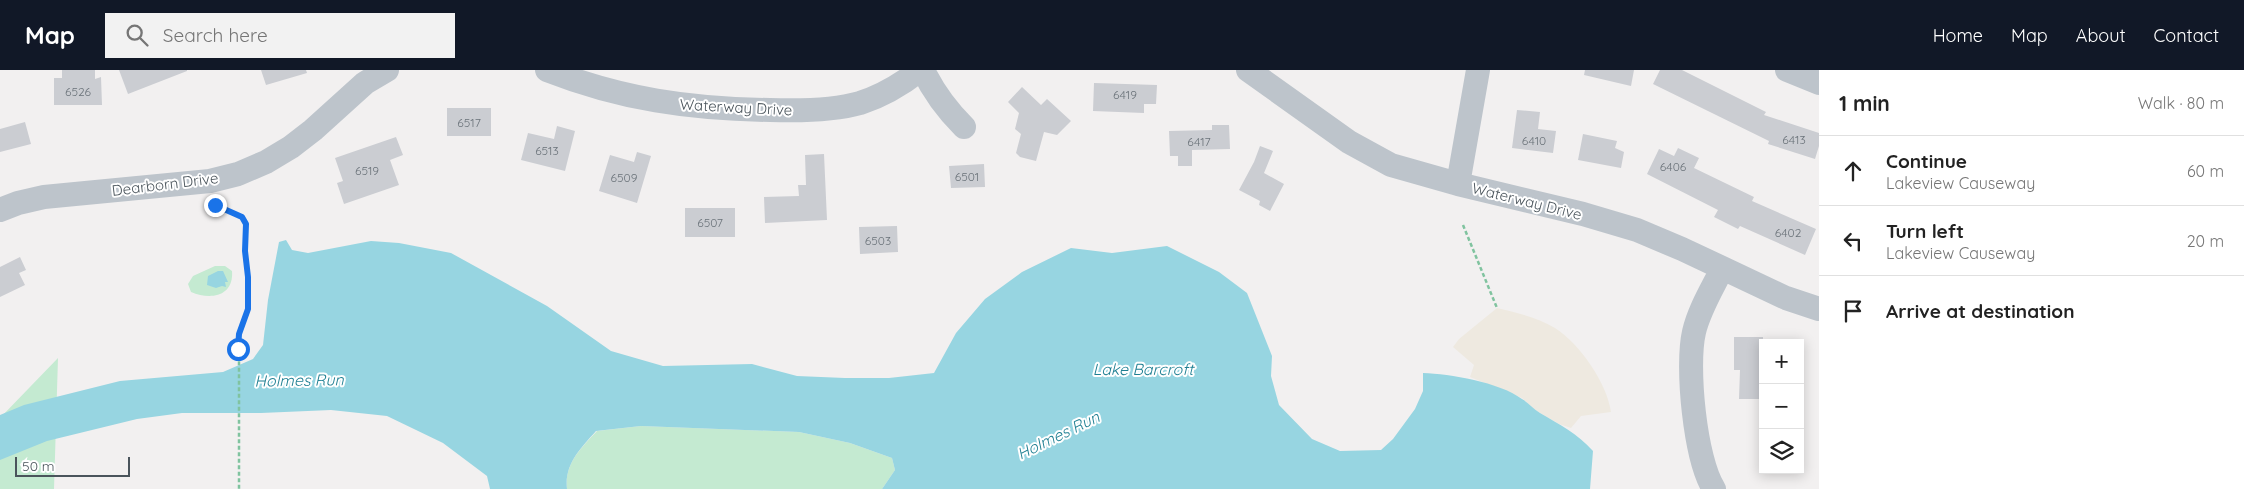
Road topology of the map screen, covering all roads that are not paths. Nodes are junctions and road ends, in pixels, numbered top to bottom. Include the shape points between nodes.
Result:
1 (547, 70) edge
2 (922, 70) edge
3 (1248, 70) edge
4 (1478, 70) edge
5 (1788, 70) edge
6 (384, 71) edge
7 (1819, 83) edge
8 (964, 127) dead end
9 (1458, 184) junction
10 (0, 210) edge
11 (1722, 269) junction
12 (1819, 310) edge
13 (1714, 489) edge

1 - 2 street, Waterway Drive via 585,85 667,104 727,110 795,111 859,103 896,87
2 - 8 street via 945,109
3 - 9 street, Waterway Drive via 1348,142 1378,159
4 - 9 street
5 - 7 street
6 - 10 street, Dearborn Drive via 365,83 291,147 238,174 210,181 44,197
9 - 11 street, Waterway Drive via 1637,230
11 - 12 street, Waterway Drive
11 - 13 street via 1700,313 1692,351 1701,461

